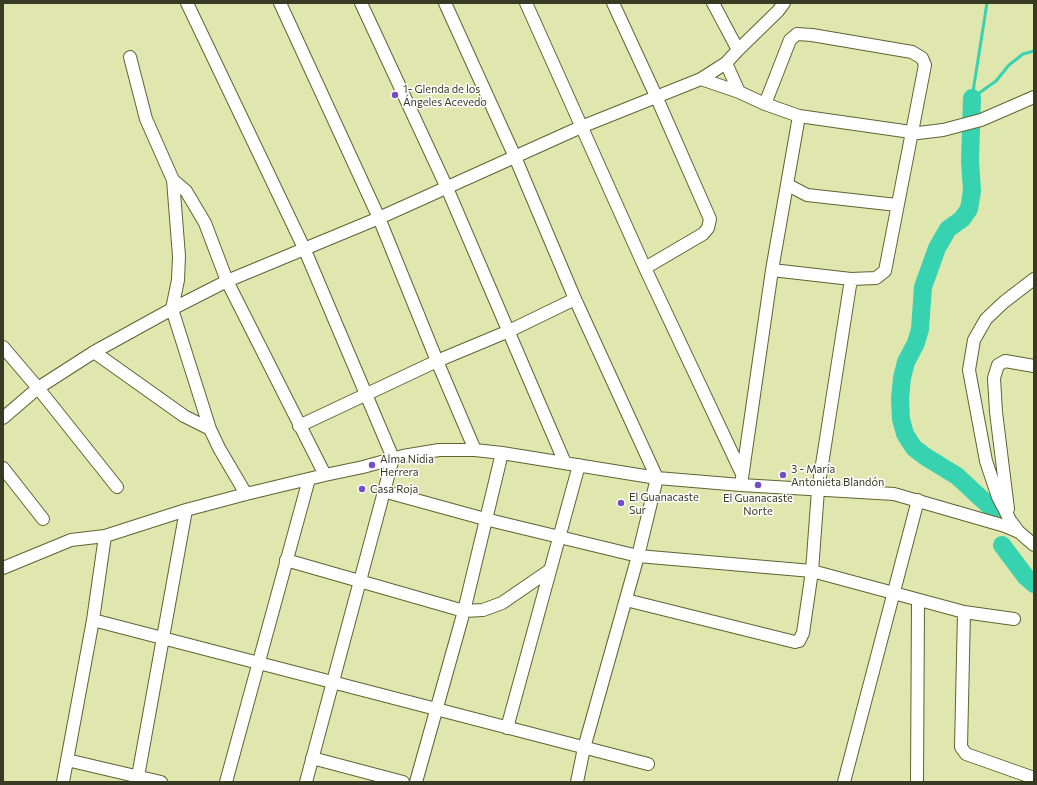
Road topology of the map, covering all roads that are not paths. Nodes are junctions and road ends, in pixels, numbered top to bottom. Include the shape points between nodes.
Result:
1 (188, 3) edge
2 (280, 3) edge
3 (361, 3) edge
4 (445, 3) edge
5 (526, 3) edge
6 (612, 3) edge
7 (713, 3) edge
8 (784, 3) edge
9 (738, 50) junction
10 (130, 56) dead end
11 (726, 63) junction
12 (701, 79) junction
13 (739, 92) junction
14 (656, 96) junction
15 (1034, 97) edge
16 (765, 104) junction
17 (798, 116) junction
18 (581, 127) junction
19 (911, 133) junction
20 (515, 157) junction
21 (173, 180) junction
22 (788, 185) junction
23 (447, 188) junction
24 (807, 195) junction
25 (898, 205) junction
26 (783, 206) junction
27 (379, 218) junction
28 (304, 248) junction
29 (645, 268) junction
30 (772, 270) junction
31 (851, 279) junction
32 (1034, 279) edge
33 (227, 281) junction
34 (575, 299) junction
35 (172, 309) junction
36 (509, 331) junction
37 (3, 347) edge
38 (94, 352) junction
39 (437, 361) junction
40 (1034, 366) edge
41 (38, 388) junction
42 (366, 394) junction
43 (3, 418) edge
44 (299, 426) junction
45 (210, 429) junction
46 (475, 450) junction
47 (502, 453) junction
48 (393, 458) junction
49 (566, 464) junction
50 (579, 465) junction
51 (3, 468) edge
52 (325, 475) junction
53 (657, 478) junction
54 (309, 479) junction
55 (741, 480) junction
56 (117, 487) dead end
57 (818, 490) junction
58 (383, 492) junction
59 (246, 494) junction
60 (918, 500) junction
61 (186, 510) junction
62 (43, 519) dead end
63 (485, 519) junction
64 (1010, 520) junction
65 (1019, 532) junction
66 (105, 536) junction
67 (561, 536) junction
68 (1034, 545) edge
69 (638, 556) junction
70 (286, 560) junction
71 (3, 568) edge
72 (550, 570) junction
73 (812, 571) junction
74 (359, 581) junction
75 (894, 593) junction
76 (626, 600) junction
77 (918, 600) junction
78 (464, 610) junction
79 (964, 612) junction
80 (93, 620) junction
81 (1014, 620) dead end
82 (164, 638) junction
83 (259, 663) junction
84 (332, 681) junction
85 (435, 709) junction
86 (507, 728) junction
87 (584, 748) junction
88 (312, 758) junction
89 (67, 760) junction
90 (648, 764) dead end
91 (1034, 778) edge
92 (137, 779) edge
93 (63, 782) edge
94 (161, 782) edge
95 (226, 782) edge
96 (306, 782) edge
97 (403, 782) edge
98 (416, 782) edge
99 (576, 782) edge
100 (844, 782) edge
101 (917, 782) edge

1 - 28 street
2 - 27 street
3 - 23 street
4 - 20 street
5 - 18 street
6 - 14 street
7 - 9 street
8 - 9 street
9 - 11 street
10 - 21 street via 146,119
11 - 12 street
11 - 13 street
12 - 13 street
12 - 14 street
13 - 16 street
14 - 18 street
14 - 29 street via 710,219 703,234
15 - 19 street via 981,120 943,130
16 - 17 street
16 - 19 street via 790,40 797,34 912,52 922,58 925,65
17 - 19 street
17 - 22 street
18 - 20 street
18 - 29 street
19 - 25 street
20 - 23 street
20 - 34 street
21 - 33 street via 186,191 205,223
21 - 35 street via 179,256 178,280
22 - 24 street
22 - 26 street
23 - 27 street
23 - 36 street
24 - 25 street
24 - 26 street
25 - 31 street via 885,271 876,278
26 - 30 street
27 - 28 street
27 - 39 street
28 - 33 street
28 - 42 street
29 - 55 street
30 - 31 street
30 - 55 street
31 - 57 street
32 - 64 street via 986,319 974,340 969,370 986,461 998,497
33 - 35 street
33 - 44 street
34 - 36 street
34 - 53 street
35 - 38 street
35 - 45 street
36 - 39 street
36 - 49 street
37 - 41 street
38 - 41 street
38 - 45 street via 184,416
39 - 42 street
39 - 46 street
40 - 64 street via 1005,361 998,365 994,378
41 - 43 street
41 - 56 street
42 - 44 street
42 - 48 street
44 - 52 street
45 - 59 street
46 - 47 street
46 - 48 street via 439,450
47 - 49 street
47 - 63 street
48 - 52 street
48 - 58 street
49 - 50 street
50 - 53 street
50 - 67 street
51 - 62 street
52 - 54 street
53 - 55 street
53 - 69 street
54 - 59 street
54 - 70 street
55 - 57 street
57 - 60 street via 894,494
57 - 73 street
58 - 63 street
58 - 74 street
59 - 61 street
60 - 65 street
60 - 75 street
61 - 66 street
61 - 82 street
63 - 67 street
63 - 78 street
64 - 65 street
65 - 68 street
66 - 71 street via 71,540
66 - 80 street
67 - 69 street
67 - 72 street
69 - 73 street
69 - 76 street
70 - 74 street
70 - 83 street
72 - 78 street via 502,604 482,610
72 - 86 street
73 - 75 street
73 - 76 street via 803,633 799,641 795,642
74 - 78 street
74 - 84 street
75 - 77 street
75 - 100 street
76 - 87 street
77 - 79 street
77 - 101 street
78 - 85 street
79 - 81 street
79 - 91 street via 961,747 966,754
80 - 82 street
80 - 89 street
82 - 83 street
82 - 92 street
83 - 84 street
83 - 95 street
84 - 85 street
84 - 88 street
85 - 86 street
85 - 98 street
86 - 87 street
87 - 90 street
87 - 99 street
88 - 96 street
88 - 97 street
89 - 92 street
89 - 93 street
92 - 94 street

